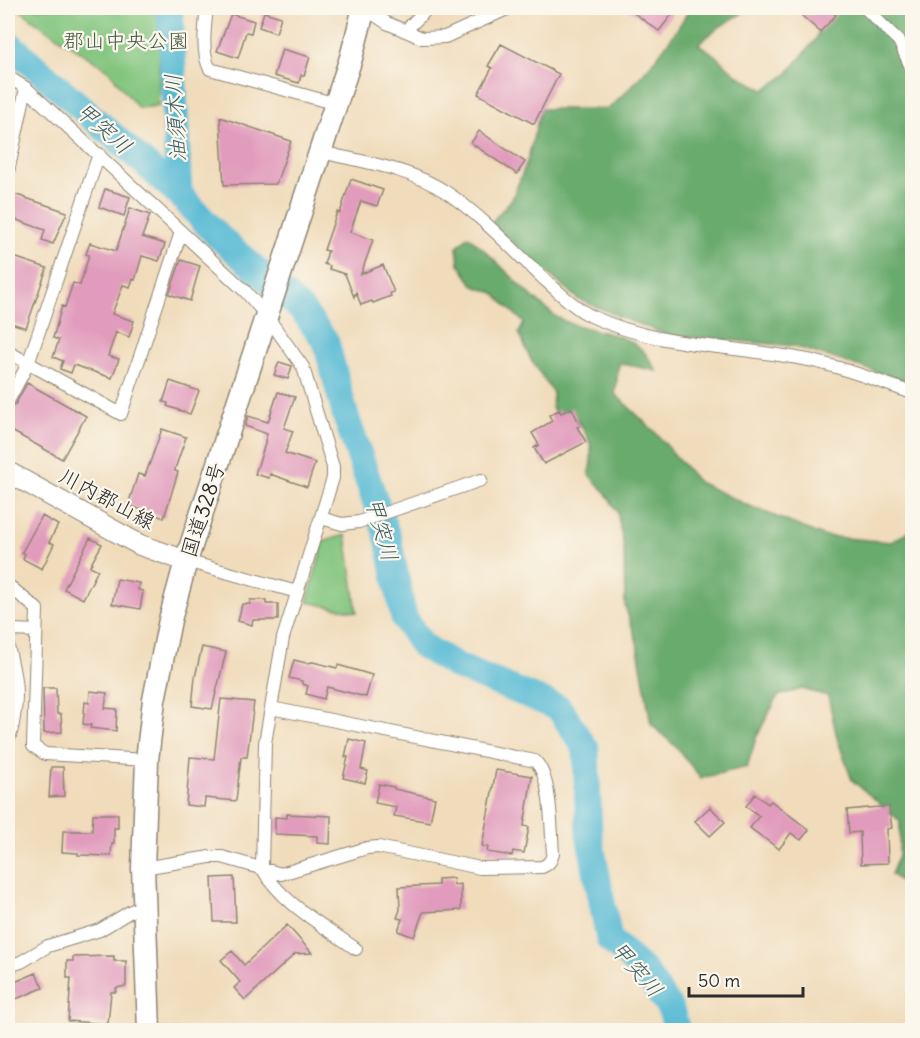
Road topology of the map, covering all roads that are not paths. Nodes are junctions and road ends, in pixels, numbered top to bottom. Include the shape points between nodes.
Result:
1 (207, 8) edge
2 (364, 8) edge
3 (428, 8) edge
4 (509, 8) edge
5 (865, 8) edge
6 (405, 31) junction
7 (912, 69) edge
8 (8, 77) edge
9 (26, 88) junction
10 (336, 104) junction
11 (321, 152) junction
12 (99, 154) junction
13 (8, 172) edge
14 (181, 232) junction
15 (268, 311) junction
16 (8, 352) edge
17 (28, 364) junction
18 (912, 393) edge
19 (8, 401) edge
20 (8, 472) edge
21 (480, 480) dead end
22 (321, 518) junction
23 (186, 561) junction
24 (8, 585) edge
25 (297, 592) junction
26 (36, 631) junction
27 (8, 633) edge
28 (8, 646) edge
29 (271, 708) junction
30 (8, 740) edge
31 (147, 760) junction
32 (143, 868) junction
33 (262, 868) junction
34 (144, 906) junction
35 (356, 949) dead end
36 (8, 966) edge
37 (144, 1026) edge

1 - 10 street via 205,46 210,69
2 - 6 street
2 - 10 highway, 国道328号
3 - 6 street
4 - 6 street via 445,37 422,38
5 - 7 street via 899,41
8 - 9 street
9 - 12 street
9 - 13 street
10 - 11 highway, 国道328号
11 - 15 highway, 国道328号
11 - 18 street via 404,173 444,191 467,207 566,299 588,315 629,332 814,361
12 - 14 street
12 - 17 street
14 - 15 street
14 - 17 street via 121,414
15 - 22 street via 303,367 333,468
15 - 23 highway, 国道328号
16 - 17 street
17 - 19 street
20 - 23 main road, 川内郡山線 via 140,545
21 - 22 street via 359,522 342,524
22 - 25 street
23 - 25 street
23 - 31 highway, 国道328号 via 154,700
24 - 26 street via 37,609
25 - 29 street via 283,638
26 - 27 street
26 - 31 street via 33,746 45,754
28 - 30 street via 18,700
29 - 33 street via 263,770
29 - 33 street via 535,761 543,771 546,785 553,854 548,865 542,867 480,868 378,847 281,874
31 - 32 highway, 国道328号
32 - 33 street via 210,856
32 - 34 highway, 国道328号
33 - 35 street via 295,905
34 - 36 street via 100,930 48,945
34 - 37 highway, 国道328号

